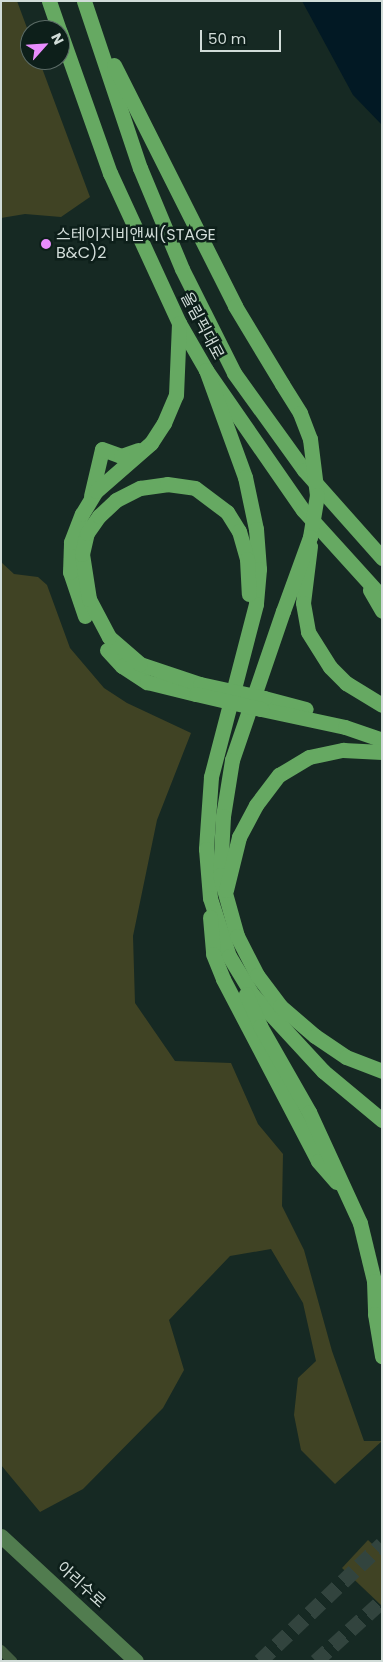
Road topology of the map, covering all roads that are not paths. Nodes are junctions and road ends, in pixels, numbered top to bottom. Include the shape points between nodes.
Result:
1 (49, 1) edge
2 (84, 1) edge
3 (90, 16) junction
4 (56, 20) edge
5 (70, 59) edge
6 (179, 323) junction
7 (206, 370) junction
8 (154, 439) junction
9 (90, 500) junction
10 (310, 537) junction
11 (382, 558) edge
12 (364, 580) junction
13 (382, 597) edge
14 (382, 611) edge
15 (250, 622) junction
16 (198, 689) junction
17 (262, 704) junction
18 (382, 705) edge
19 (382, 730) edge
20 (382, 740) edge
21 (382, 752) edge
22 (225, 894) junction
23 (210, 898) junction
24 (229, 956) junction
25 (346, 1057) junction
26 (382, 1071) edge
27 (382, 1080) edge
28 (382, 1120) edge
29 (348, 1196) junction
30 (382, 1356) edge
31 (1, 1536) edge
32 (1, 1650) edge
33 (12, 1661) edge
34 (136, 1661) edge

1 - 4 highway, 올림픽대로
2 - 3 highway, 올림픽대로
3 - 10 highway, bridge via 235,306 300,413 316,468 317,495
3 - 11 highway, 올림픽대로 via 140,168 182,269 234,373 304,470
5 - 6 highway, 올림픽대로 via 110,173
6 - 7 highway, 올림픽대로
6 - 8 highway via 176,395
7 - 12 highway, 올림픽대로 via 303,510
7 - 15 highway via 245,477 256,530 259,569
8 - 9 highway
8 - 9 highway via 133,453 120,456 102,449
9 - 16 highway via 71,542 70,572 89,624 105,648 135,676 147,682
10 - 18 highway, bridge via 303,613 308,632 330,667 346,683
10 - 22 highway, bridge via 232,760 223,816 220,875
12 - 13 highway, 올림픽대로
12 - 14 highway
15 - 16 highway via 247,559 239,531 227,512 212,498 195,488 167,484 140,488 116,500 99,516 88,533 82,554 89,599 97,619 124,654
15 - 23 highway via 211,777 206,849
16 - 17 highway, bridge
17 - 19 highway
17 - 20 highway
21 - 22 highway via 343,750 309,757 279,775 256,805 239,837
22 - 25 highway via 237,936 257,975 280,1006
23 - 24 highway
23 - 29 highway via 210,938 223,979 318,1161
24 - 28 highway via 252,994 296,1044
24 - 29 highway via 260,1026 308,1112
25 - 26 highway
25 - 27 highway
29 - 30 highway via 360,1224 374,1281 375,1314
31 - 34 main road, 아리수로
32 - 33 street

